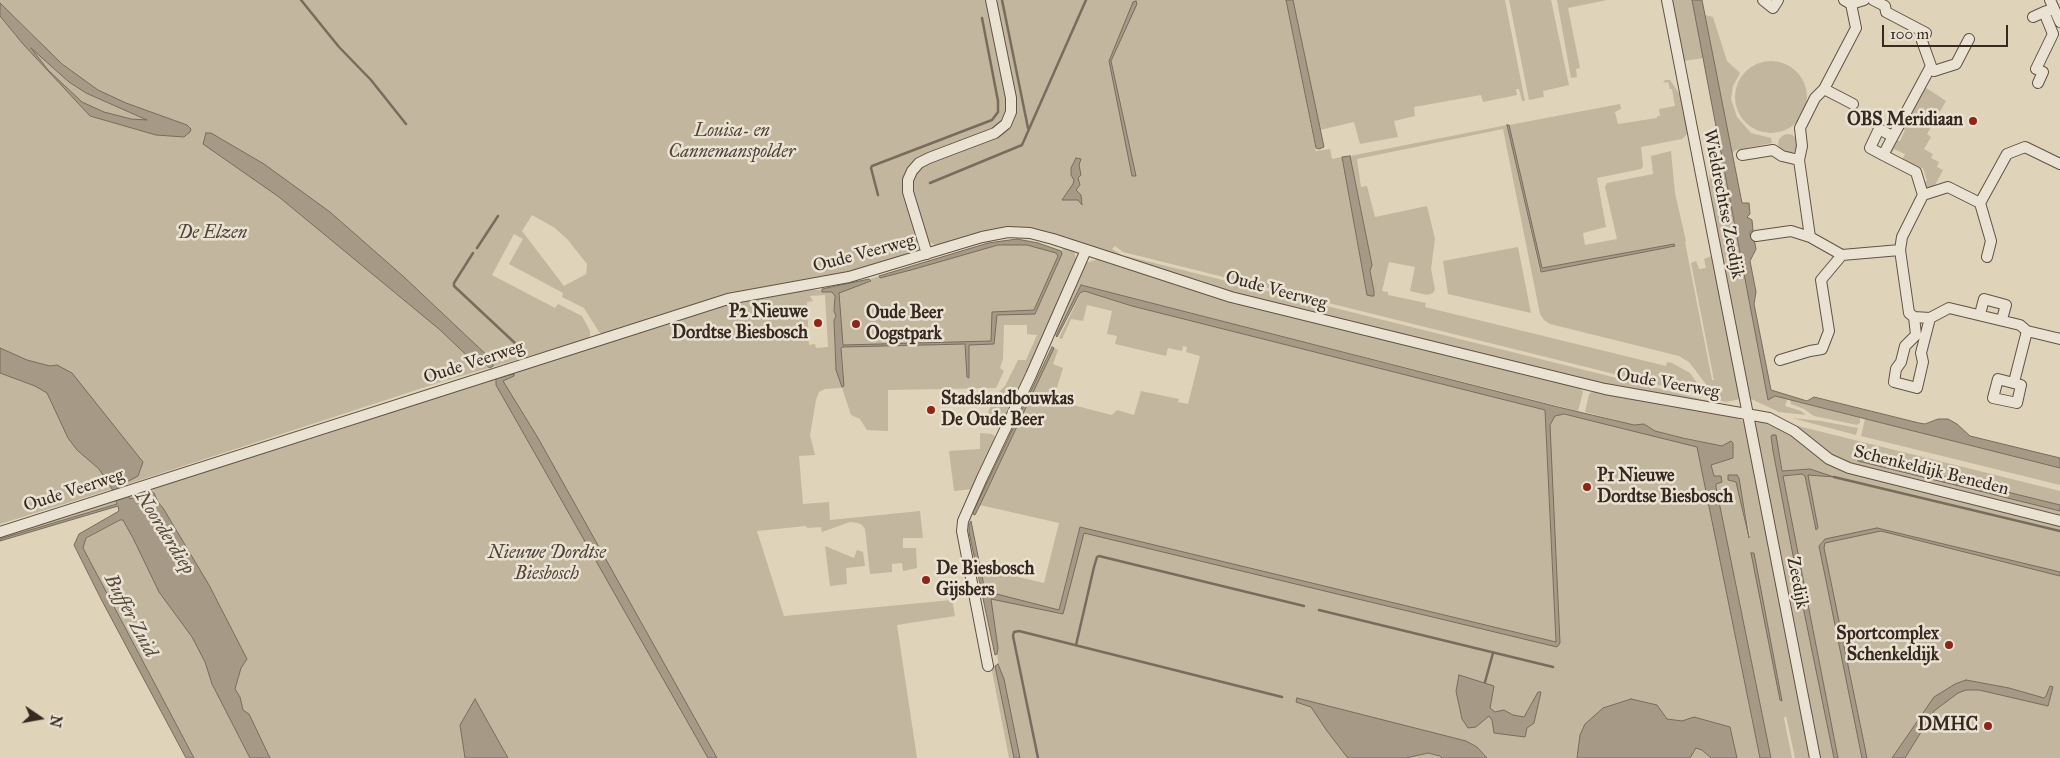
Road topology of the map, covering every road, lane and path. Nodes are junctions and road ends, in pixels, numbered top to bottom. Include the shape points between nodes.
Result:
1 (992, 0) edge
2 (1667, 0) edge
3 (1763, 0) edge
4 (1778, 0) edge
5 (1864, 0) edge
6 (1873, 0) edge
7 (1848, 2) edge
8 (1886, 3) edge
9 (2049, 7) edge
10 (2033, 17) dead end
11 (2060, 22) edge
12 (1969, 39) dead end
13 (1930, 69) junction
14 (2038, 83) dead end
15 (1824, 89) junction
16 (1853, 104) dead end
17 (1892, 136) junction
18 (1742, 155) dead end
19 (1883, 155) junction
20 (1799, 160) junction
21 (2060, 164) edge
22 (1924, 195) junction
23 (1980, 203) junction
24 (1756, 236) dead end
25 (1810, 237) junction
26 (1086, 250) junction
27 (1900, 250) junction
28 (927, 254) junction
29 (1842, 255) junction
30 (1987, 257) dead end
31 (1980, 314) junction
32 (1914, 318) junction
33 (1930, 318) junction
34 (2002, 319) junction
35 (2027, 331) junction
36 (2060, 340) edge
37 (1780, 360) dead end
38 (2014, 382) dead end
39 (1747, 414) junction
40 (2060, 521) edge
41 (0, 532) edge
42 (988, 666) dead end
43 (1815, 758) edge

1 - 28 street via 1011,112 1006,124 996,133 929,158 912,171 908,192
2 - 39 street, Wieldrechtse Zeedijk
3 - 4 street via 1773,8
5 - 7 street
6 - 8 street
7 - 15 street via 1856,28
8 - 13 street via 1886,12 1926,33 1922,42
9 - 10 street
9 - 11 street
9 - 14 street via 2053,34 2036,69 2043,72
12 - 13 street via 1956,64 1934,71
13 - 17 street
15 - 16 street
15 - 20 street via 1815,98 1800,128 1802,146
17 - 19 street
17 - 19 street via 1879,129 1870,148
18 - 20 street via 1773,150
19 - 22 street via 1916,172
20 - 25 street
21 - 23 street via 2025,147 2007,154
22 - 23 street via 1948,187
22 - 27 street via 1902,237
23 - 30 street via 1991,241
24 - 25 street via 1791,231
25 - 29 street
26 - 28 street, Oude Veerweg via 1039,235 1008,232
26 - 39 street, Oude Veerweg via 1231,297 1605,389
26 - 42 street via 963,521 962,531
27 - 29 street
27 - 32 street via 1909,313
28 - 41 street, Oude Veerweg via 849,277 728,299
29 - 37 street via 1821,280 1829,331 1822,349
31 - 33 street via 1949,308
31 - 34 street
31 - 34 street via 1984,299 2006,305
32 - 33 street
32 - 33 street via 1916,334 1905,346 1894,382 1917,388
34 - 35 street
35 - 36 street
35 - 38 street
39 - 40 street, Schenkeldijk Beneden via 1784,424 1824,455 1849,468
39 - 43 street, Zeedijk

